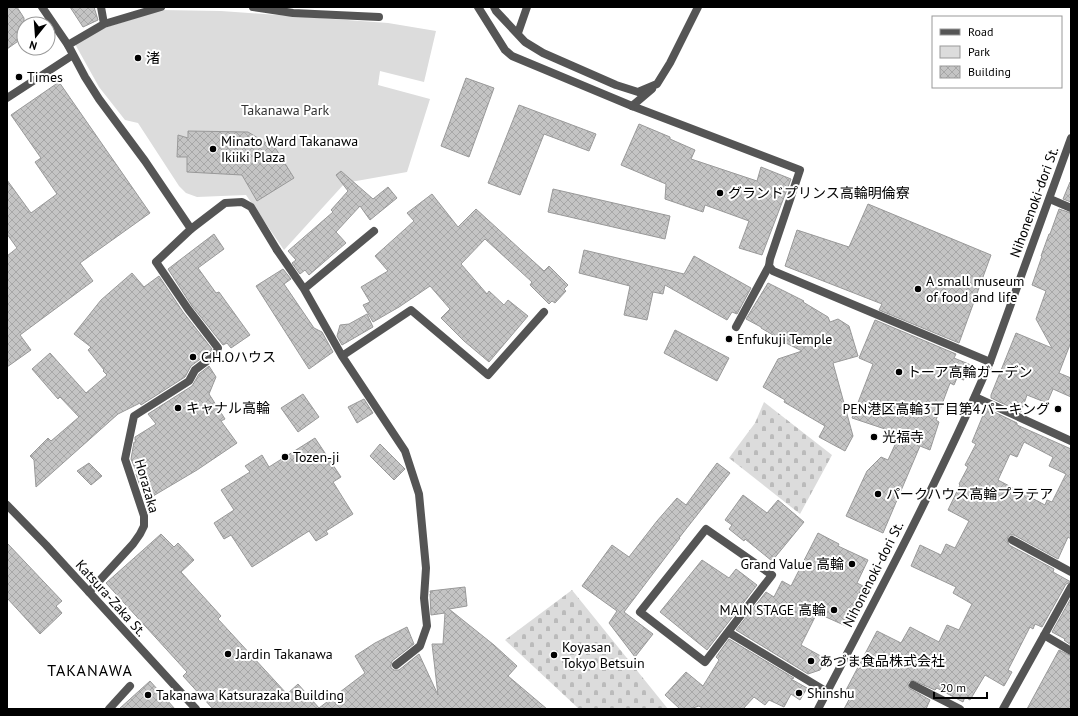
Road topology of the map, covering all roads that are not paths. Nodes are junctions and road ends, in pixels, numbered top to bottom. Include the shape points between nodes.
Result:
1 (42, 7) edge
2 (101, 7) edge
3 (161, 7) edge
4 (253, 7) edge
5 (478, 7) edge
6 (494, 7) edge
7 (527, 7) edge
8 (698, 7) edge
9 (380, 17) dead end
10 (104, 24) junction
11 (518, 33) junction
12 (68, 45) junction
13 (73, 55) junction
14 (657, 84) junction
15 (7, 98) edge
16 (632, 106) junction
17 (1071, 138) edge
18 (1050, 198) junction
19 (1071, 208) edge
20 (191, 229) junction
21 (374, 231) dead end
22 (769, 266) junction
23 (304, 289) junction
24 (544, 312) dead end
25 (736, 327) dead end
26 (342, 356) junction
27 (990, 362) junction
28 (974, 397) junction
29 (1071, 441) edge
30 (7, 504) edge
31 (1012, 540) dead end
32 (1071, 572) edge
33 (1071, 587) edge
34 (89, 592) junction
35 (728, 632) junction
36 (1044, 635) junction
37 (1071, 651) edge
38 (396, 664) dead end
39 (913, 685) dead end
40 (130, 686) dead end
41 (827, 692) junction
42 (109, 709) edge
43 (196, 709) edge
44 (818, 709) edge
45 (960, 709) edge
46 (1003, 709) edge

1 - 12 street
2 - 10 street
3 - 10 street
4 - 9 street via 293,13
5 - 16 street via 505,50 512,56
6 - 11 street
7 - 11 street
8 - 14 street
10 - 12 street
11 - 14 street via 525,42 543,53 616,85 638,92
12 - 13 street
13 - 15 street
13 - 20 street via 99,99
14 - 16 street
16 - 22 street via 800,170
17 - 18 street, Nihonenoki-dori St.
18 - 19 street
18 - 27 street, Nihonenoki-dori St.
20 - 23 street via 225,203 242,202 251,207
20 - 34 street, Horazaka via 156,262 218,348 216,354 195,370 189,382 134,416 125,459 144,516 144,526 133,544
21 - 23 street
22 - 25 street
22 - 27 street via 773,271
23 - 26 street
24 - 26 street via 488,375 411,310
26 - 38 street via 405,451 419,494 426,568 424,598 427,626 420,646
27 - 28 street, Nihonenoki-dori St.
28 - 29 street
28 - 41 street, Nihonenoki-dori St. via 943,467
30 - 34 street, Katsura-Zaka St.
31 - 32 street
33 - 36 street
34 - 43 street, Katsura-Zaka St.
35 - 35 street via 705,662 640,612 706,529 772,575
35 - 41 street
36 - 37 street
36 - 46 street
39 - 45 street
40 - 42 street
41 - 44 street, Nihonenoki-dori St.

